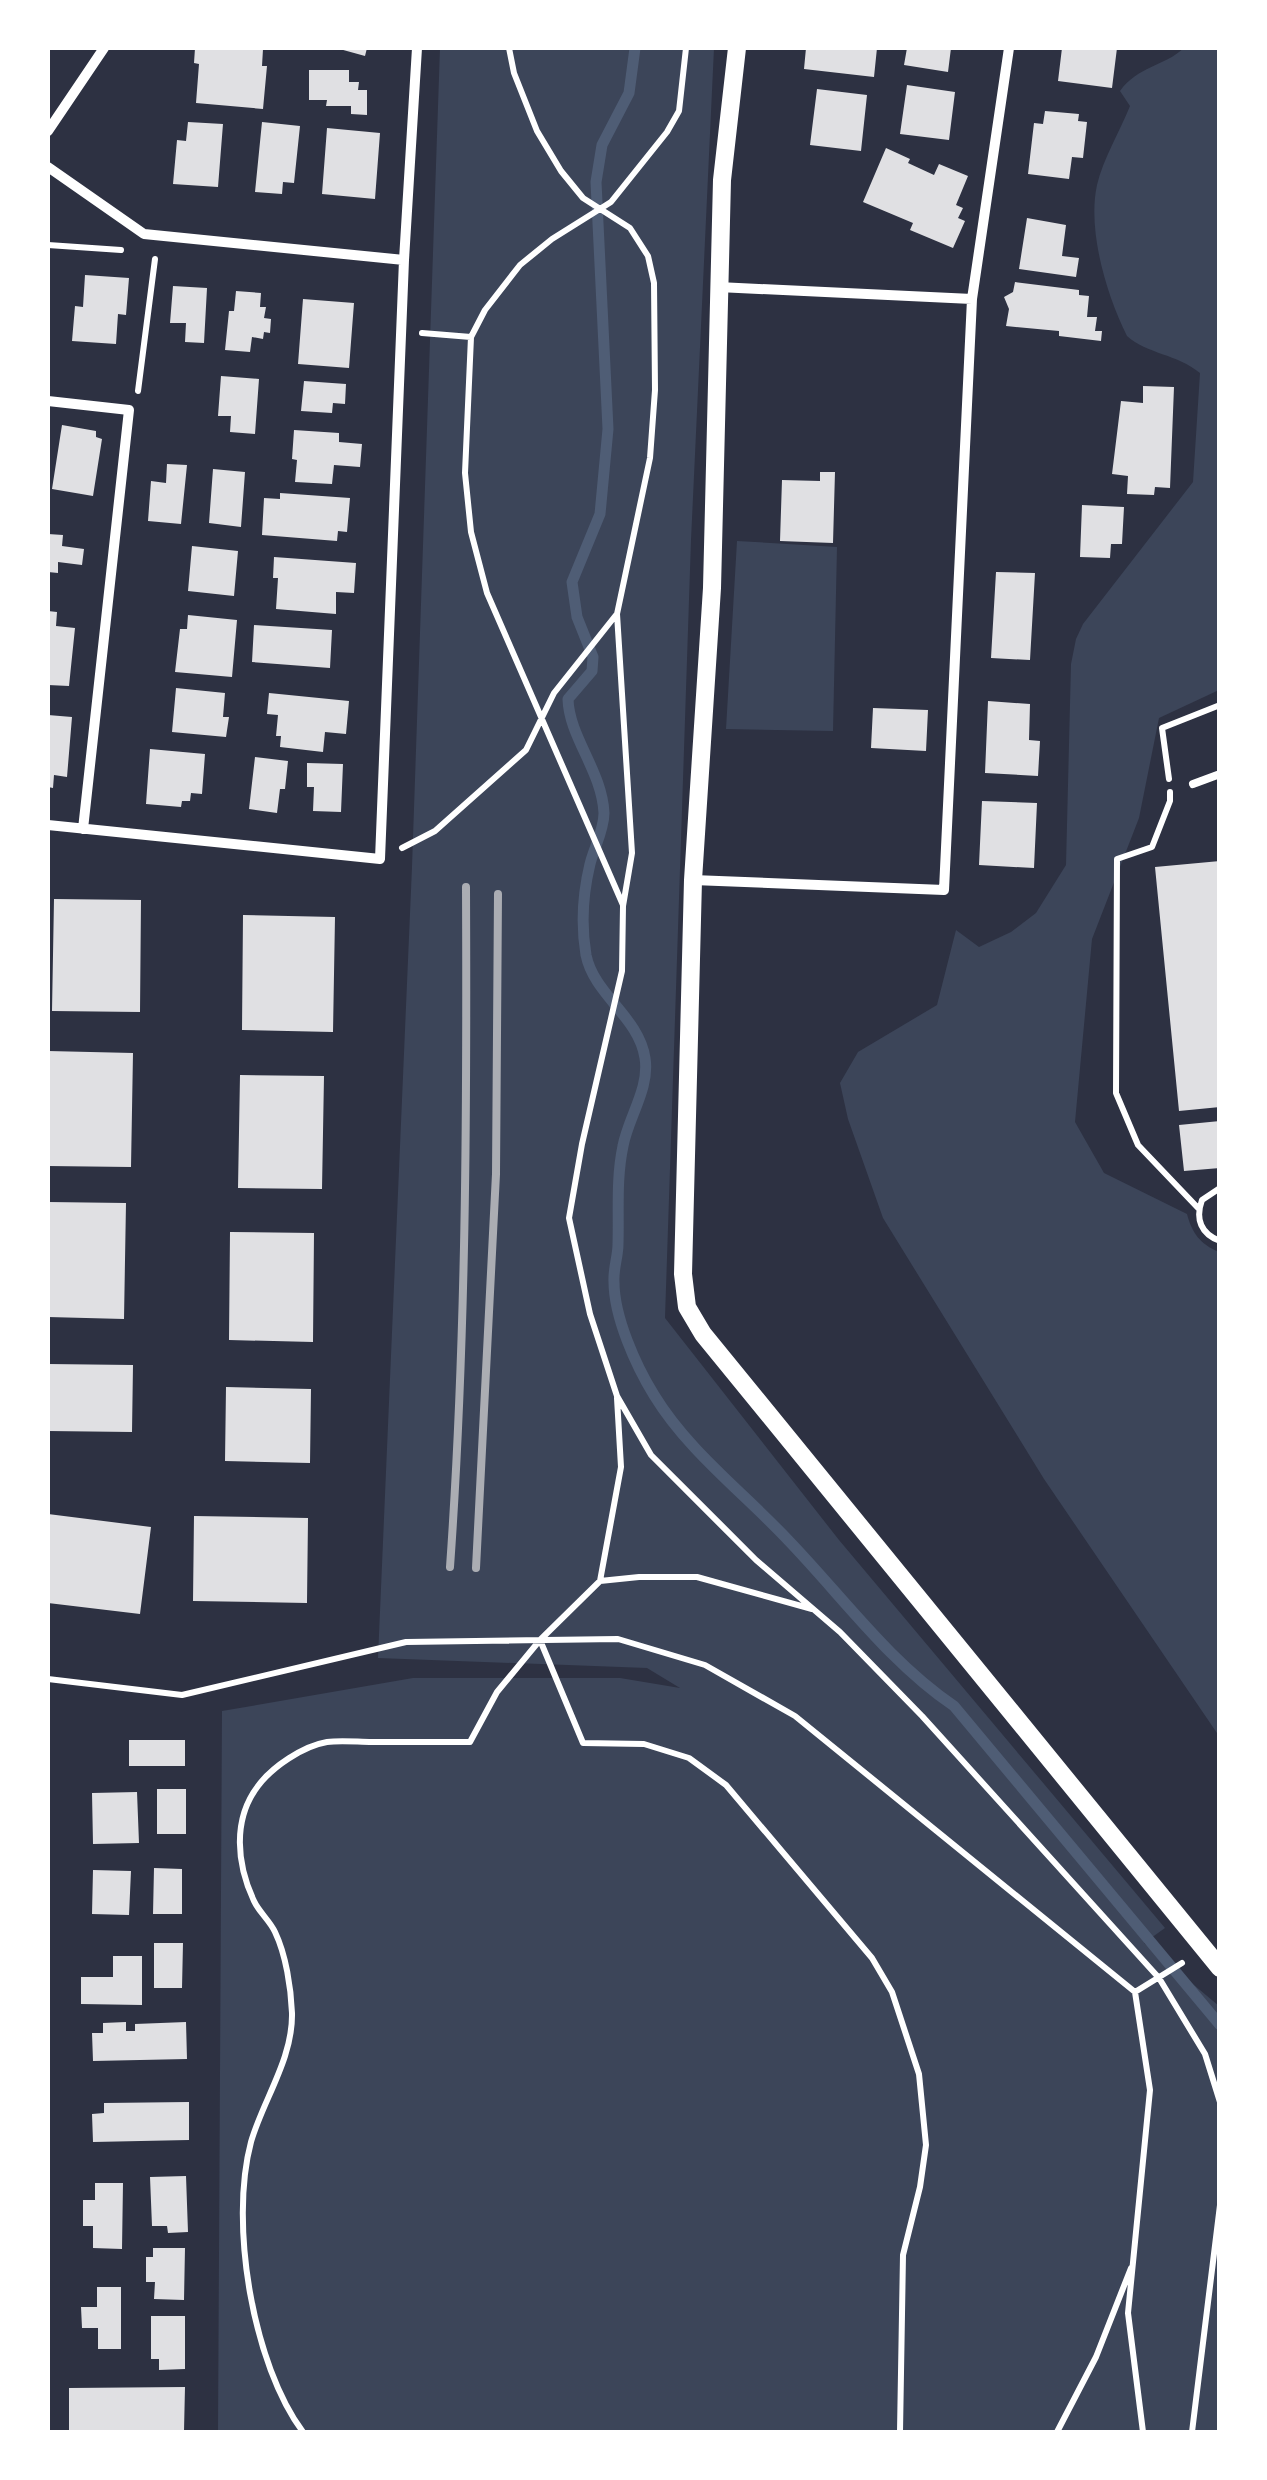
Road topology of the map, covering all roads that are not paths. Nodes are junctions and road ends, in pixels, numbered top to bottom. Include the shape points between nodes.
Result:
1 (104, 48) edge
2 (417, 48) edge
3 (737, 48) edge
4 (1009, 48) edge
5 (48, 131) edge
6 (48, 167) edge
7 (404, 260) junction
8 (718, 287) junction
9 (972, 299) junction
10 (48, 401) edge
11 (1220, 774) edge
12 (1193, 784) dead end
13 (48, 825) edge
14 (83, 828) junction
15 (694, 880) junction
16 (1220, 1968) edge

1 - 5 street
2 - 7 street
3 - 8 street
4 - 9 street
6 - 7 street via 144,234
7 - 14 street via 380,859
8 - 9 street
8 - 15 street via 712,588
9 - 15 street via 944,890
10 - 14 street via 129,410
11 - 12 lane
13 - 14 street
15 - 16 street via 683,1274 693,1321

